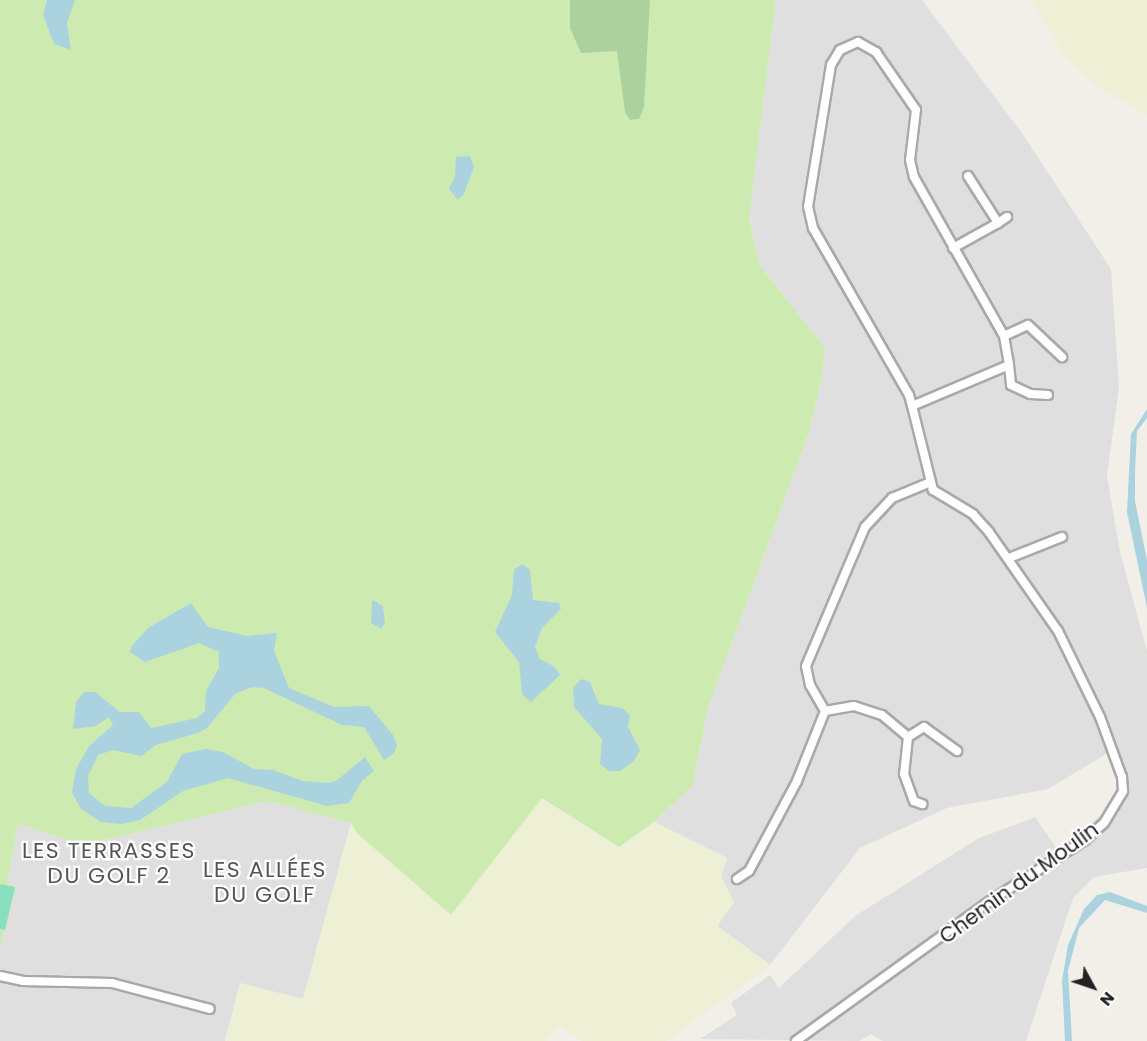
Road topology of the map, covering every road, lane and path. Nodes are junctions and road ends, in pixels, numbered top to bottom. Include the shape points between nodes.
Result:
1 (968, 176) dead end
2 (1007, 218) dead end
3 (998, 223) junction
4 (953, 248) junction
5 (1004, 336) junction
6 (1062, 357) dead end
7 (1009, 365) junction
8 (1047, 394) dead end
9 (912, 406) junction
10 (931, 482) junction
11 (1062, 537) dead end
12 (1009, 558) junction
13 (825, 711) junction
14 (908, 737) junction
15 (957, 751) dead end
16 (922, 804) dead end
17 (737, 879) dead end
18 (0, 976) edge
19 (210, 1010) dead end
20 (796, 1041) edge

1 - 3 street
2 - 3 street
3 - 4 street
4 - 5 street
4 - 9 street via 912,169 916,110 869,45 858,42 840,50 827,81 808,207 823,251 852,292
5 - 6 street via 1028,325
5 - 7 street
7 - 8 street via 1011,385 1030,394
7 - 9 street
9 - 10 street
10 - 12 street, Chemin du Moulin via 939,497 973,514
10 - 13 street via 892,498 865,527 806,666 810,685
11 - 12 street
12 - 20 street, Chemin du Moulin via 1058,631 1100,717 1122,777 1118,802 1104,823 1085,840 990,901
13 - 14 street via 854,706 873,712
13 - 17 street via 796,782 749,870
14 - 15 street via 924,727
14 - 16 street via 904,774 914,801
18 - 19 street via 23,981 112,983

